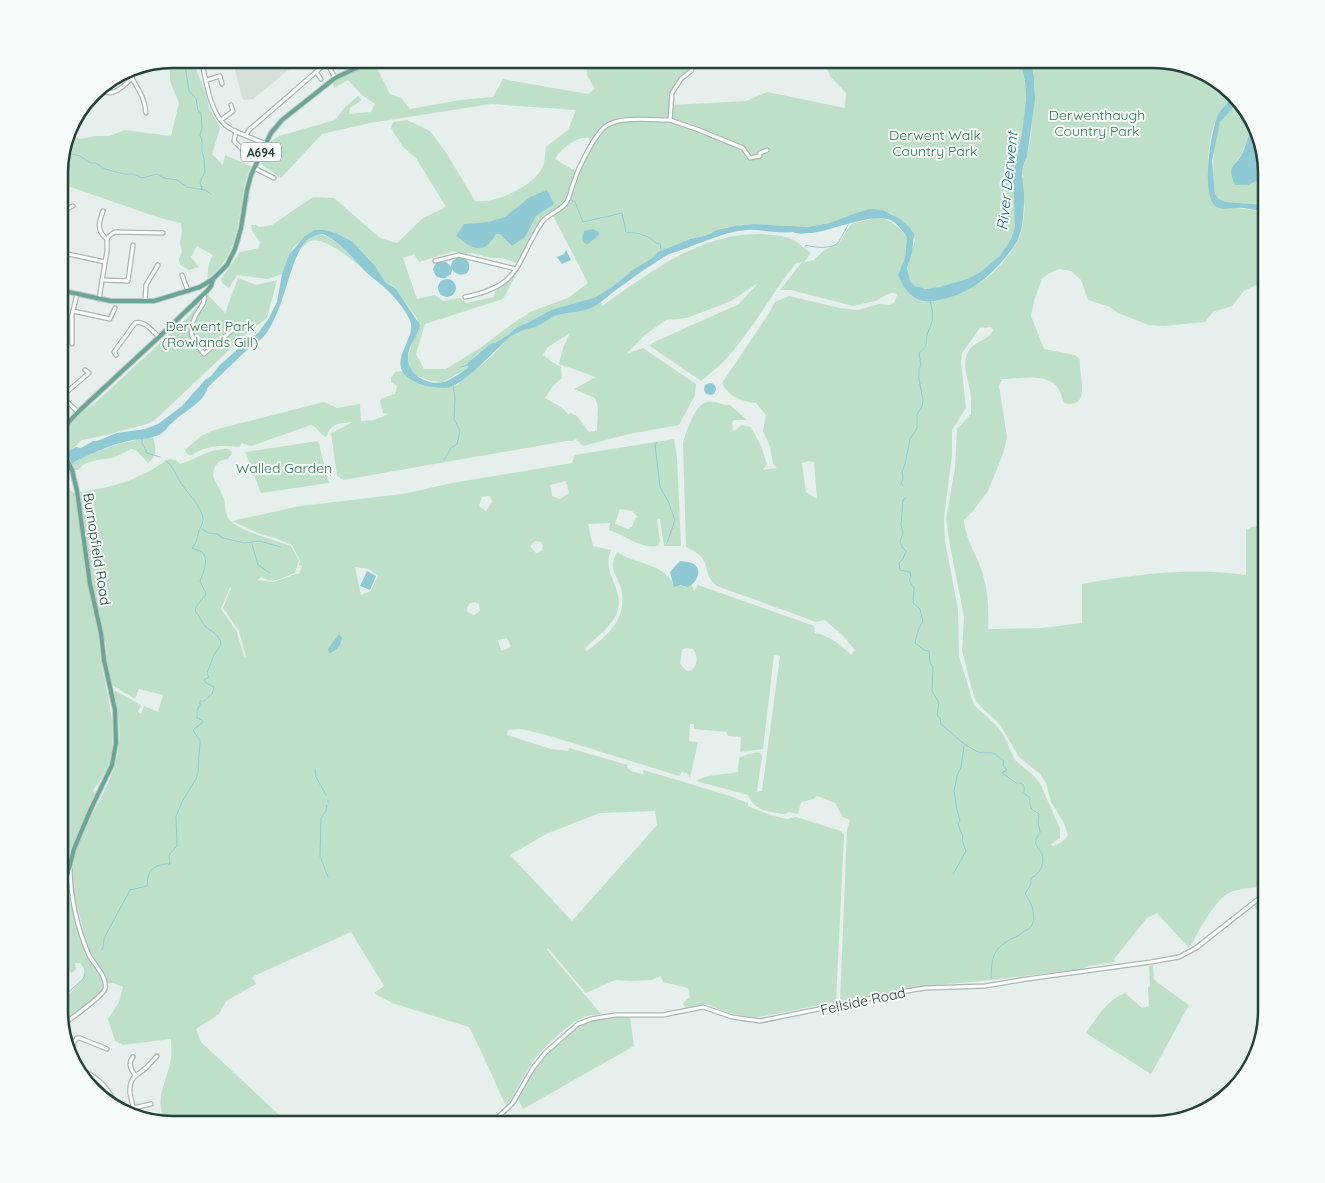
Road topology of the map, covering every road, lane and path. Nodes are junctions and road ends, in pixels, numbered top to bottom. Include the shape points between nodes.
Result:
1 (203, 68) edge
2 (320, 68) edge
3 (330, 68) edge
4 (357, 68) edge
5 (692, 68) edge
6 (316, 72) junction
7 (130, 76) edge
8 (335, 78) junction
9 (131, 79) junction
10 (321, 79) dead end
11 (207, 80) junction
12 (222, 84) dead end
13 (105, 92) edge
14 (145, 105) junction
15 (150, 105) dead end
16 (231, 105) dead end
17 (146, 113) dead end
18 (670, 119) junction
19 (221, 120) junction
20 (236, 131) junction
21 (246, 135) junction
22 (264, 143) junction
23 (241, 148) dead end
24 (767, 150) dead end
25 (254, 168) junction
26 (274, 178) dead end
27 (73, 206) dead end
28 (68, 208) edge
29 (103, 211) dead end
30 (163, 233) dead end
31 (108, 239) junction
32 (133, 245) dead end
33 (68, 254) edge
34 (435, 261) dead end
35 (105, 262) junction
36 (158, 265) dead end
37 (517, 270) junction
38 (182, 275) dead end
39 (212, 279) junction
40 (102, 280) junction
41 (206, 284) junction
42 (188, 291) junction
43 (68, 292) edge
44 (206, 293) junction
45 (77, 294) junction
46 (465, 297) dead end
47 (99, 299) junction
48 (145, 300) junction
49 (115, 308) dead end
50 (73, 311) junction
51 (235, 328) dead end
52 (159, 338) junction
53 (72, 344) dead end
54 (116, 355) dead end
55 (85, 370) dead end
56 (68, 390) edge
57 (68, 402) edge
58 (78, 412) junction
59 (68, 423) edge
60 (68, 462) edge
61 (70, 864) junction
62 (68, 872) edge
63 (1258, 899) edge
64 (68, 1020) edge
65 (74, 1046) edge
66 (107, 1049) dead end
67 (158, 1055) dead end
68 (131, 1058) dead end
69 (88, 1073) edge
70 (135, 1075) junction
71 (110, 1094) edge
72 (148, 1105) dead end
73 (133, 1108) joint
74 (499, 1116) edge

1 - 11 street
2 - 6 street
3 - 8 street
4 - 8 main road, A694
5 - 18 street via 672,93
6 - 10 street
6 - 21 street
7 - 9 street
8 - 22 main road, A694 via 282,120
9 - 13 street via 122,89
9 - 14 street via 139,88
11 - 12 street via 220,76
11 - 19 street via 212,102
14 - 15 street
14 - 17 street
16 - 19 street via 234,112
18 - 24 street via 743,148 750,158
18 - 37 street via 633,120 606,126 582,162 566,203 543,220
19 - 20 street
20 - 21 street
20 - 23 street via 234,141
21 - 22 street
22 - 25 main road, A694
25 - 26 street
25 - 39 main road, A694 via 235,249 227,265
27 - 28 street
29 - 31 street via 98,226
30 - 31 street via 114,232
31 - 35 street
32 - 40 street via 128,281
33 - 35 street
34 - 37 street via 459,255
35 - 40 street
36 - 48 street via 146,285
37 - 46 street via 500,286
38 - 42 street
39 - 41 main road, A694
39 - 44 main road, Burnopfield Road
40 - 47 street
41 - 42 main road, A694
41 - 44 main road
42 - 48 main road, A694 via 162,299
43 - 45 main road, A694
44 - 51 street via 205,302 190,326 194,342 204,354
44 - 52 main road, Burnopfield Road
45 - 47 main road, A694
45 - 50 street
47 - 48 main road, A694
49 - 50 street via 110,319
50 - 53 street
52 - 54 street via 142,322 135,323 114,352
52 - 58 main road, Burnopfield Road
55 - 56 street via 89,373
57 - 58 street
58 - 59 main road, Burnopfield Road
60 - 61 main road, Burnopfield Road via 80,505 90,584 115,710 116,730 112,765
61 - 62 main road, Burnopfield Road
61 - 64 street via 70,883 78,920 89,956 104,978 105,989
63 - 74 street, Fellside Road via 1189,953 1162,961 985,986 925,988 760,1021 732,1017 703,1007 663,1014 591,1019 578,1024 545,1053 512,1104
65 - 66 street via 80,1038
67 - 70 street
68 - 70 street via 130,1066
69 - 71 street via 103,1083
70 - 73 street via 130,1086
72 - 73 street

